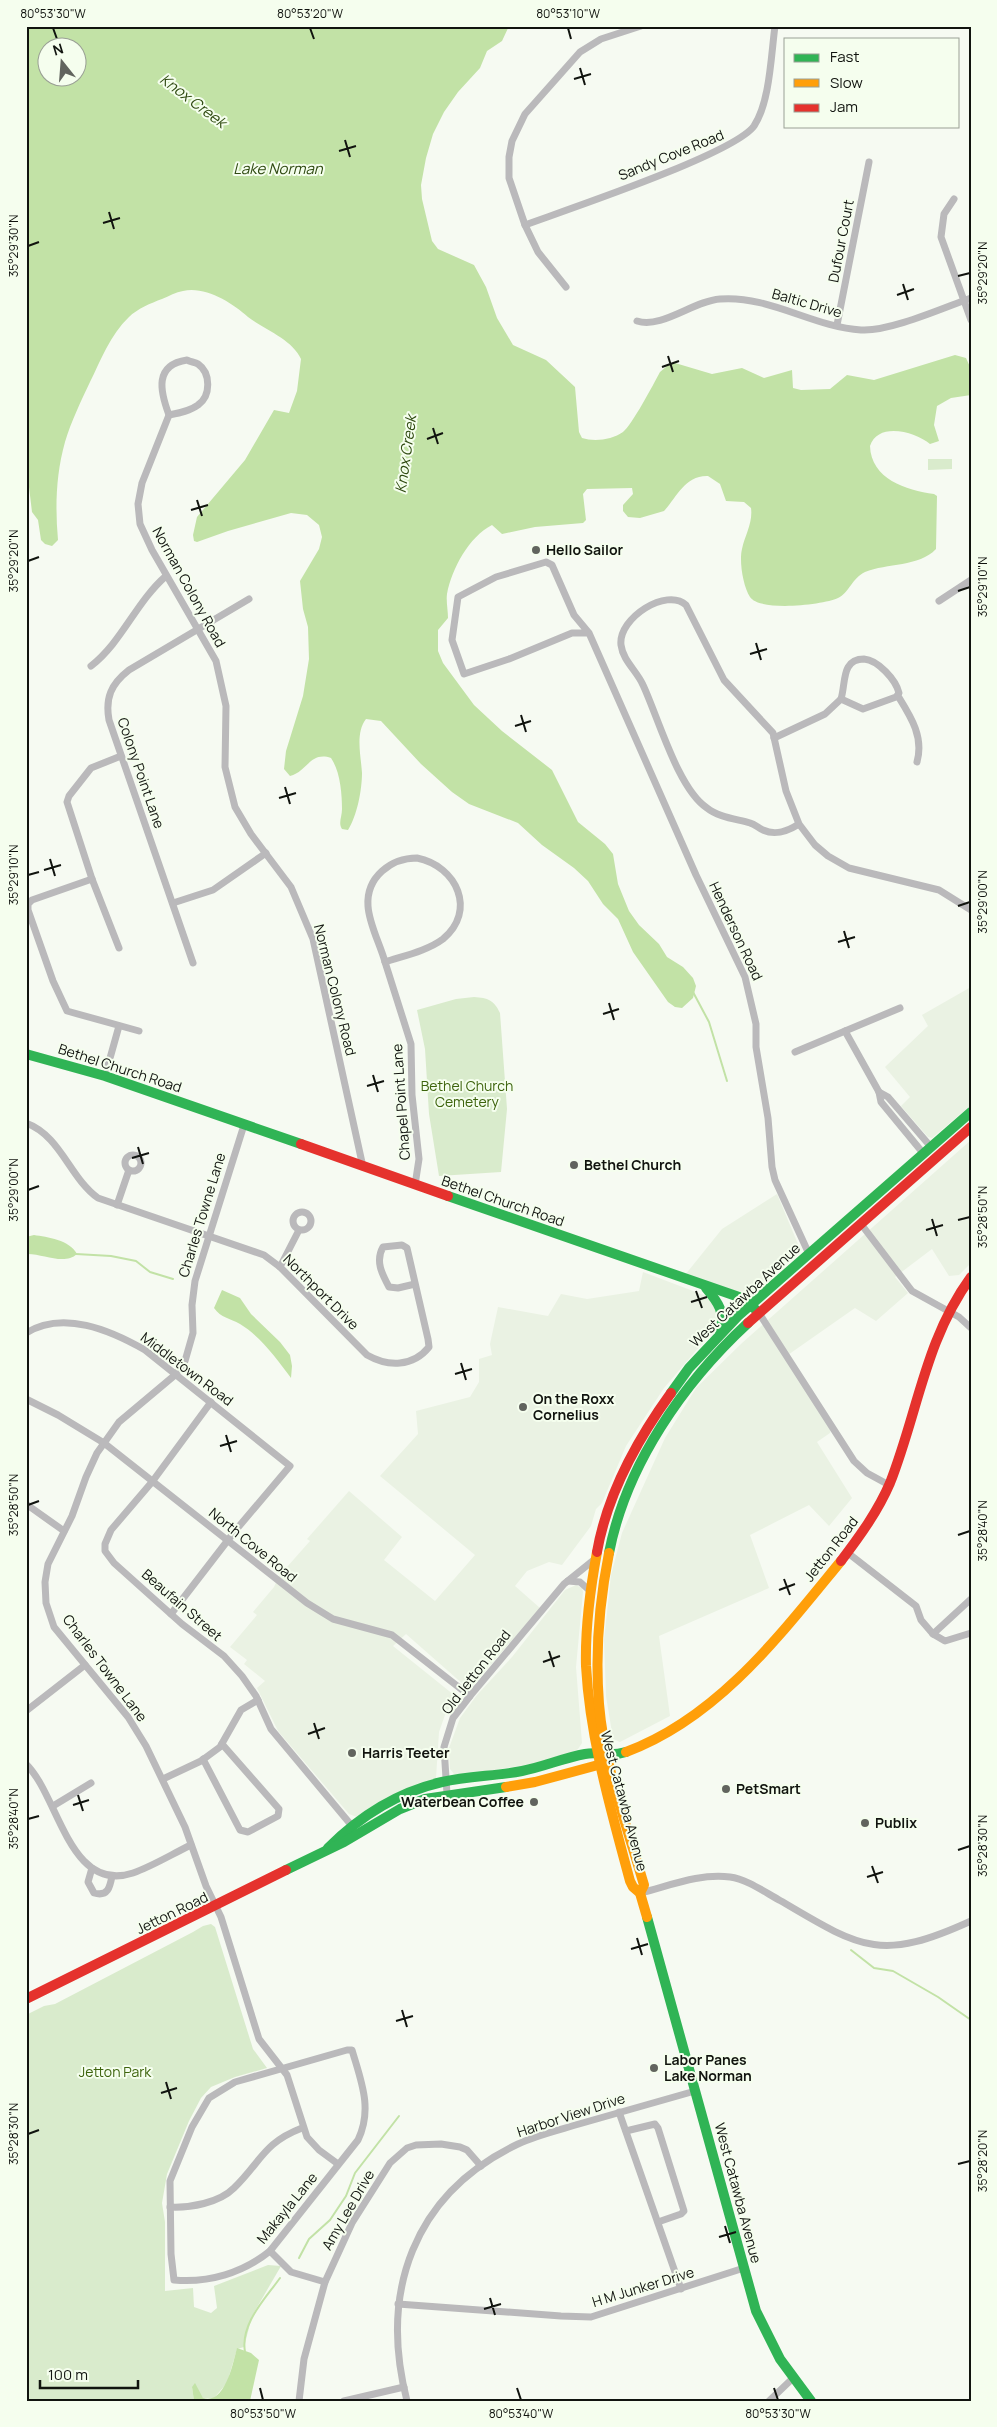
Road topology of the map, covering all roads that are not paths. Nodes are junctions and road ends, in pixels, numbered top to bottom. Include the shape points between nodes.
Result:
1 (641, 26) edge
2 (775, 26) edge
3 (869, 162) dead end
4 (954, 199) dead end
5 (525, 225) junction
6 (566, 287) dead end
7 (967, 299) edge
8 (971, 320) edge
9 (637, 321) dead end
10 (837, 325) junction
11 (169, 415) junction
12 (166, 576) junction
13 (971, 580) edge
14 (249, 599) dead end
15 (939, 601) dead end
16 (199, 629) junction
17 (589, 633) junction
18 (91, 666) dead end
19 (898, 696) junction
20 (841, 699) junction
21 (774, 738) junction
22 (121, 756) junction
23 (917, 762) dead end
24 (799, 824) junction
25 (266, 853) junction
26 (92, 879) junction
27 (173, 904) junction
28 (971, 910) edge
29 (119, 948) dead end
30 (385, 962) junction
31 (193, 963) dead end
32 (900, 1008) dead end
33 (119, 1026) junction
34 (139, 1031) dead end
35 (845, 1031) junction
36 (795, 1052) dead end
37 (26, 1054) edge
38 (105, 1076) junction
39 (971, 1112) edge
40 (26, 1123) edge
41 (244, 1125) junction
42 (971, 1127) edge
43 (927, 1150) junction
44 (364, 1167) junction
45 (129, 1170) dead end
46 (414, 1185) junction
47 (885, 1202) junction
48 (117, 1205) junction
49 (861, 1224) junction
50 (299, 1230) dead end
51 (209, 1237) junction
52 (809, 1254) junction
53 (280, 1267) junction
54 (971, 1277) edge
55 (415, 1284) junction
56 (704, 1286) junction
57 (751, 1305) junction
58 (948, 1312) junction
59 (759, 1313) junction
60 (971, 1328) edge
61 (26, 1333) edge
62 (719, 1334) junction
63 (175, 1375) junction
64 (26, 1399) edge
65 (211, 1402) junction
66 (639, 1440) junction
67 (104, 1443) junction
68 (152, 1482) junction
69 (889, 1485) junction
70 (26, 1504) edge
71 (619, 1516) junction
72 (64, 1531) junction
73 (227, 1541) junction
74 (848, 1553) junction
75 (595, 1559) junction
76 (568, 1581) junction
77 (589, 1590) junction
78 (971, 1599) edge
79 (171, 1614) junction
80 (971, 1633) edge
81 (933, 1634) junction
82 (85, 1665) junction
83 (470, 1696) junction
84 (258, 1700) junction
85 (26, 1710) edge
86 (222, 1744) junction
87 (596, 1753) junction
88 (608, 1756) junction
89 (203, 1759) junction
90 (26, 1764) edge
91 (598, 1765) junction
92 (163, 1780) junction
93 (445, 1782) junction
94 (91, 1783) dead end
95 (447, 1794) junction
96 (53, 1806) junction
97 (352, 1826) junction
98 (191, 1845) junction
99 (328, 1848) junction
100 (92, 1868) junction
101 (112, 1876) junction
102 (640, 1893) junction
103 (215, 1907) junction
104 (971, 1921) edge
105 (26, 1999) edge
106 (282, 2070) junction
107 (695, 2091) junction
108 (619, 2112) junction
109 (302, 2128) junction
110 (626, 2131) junction
111 (338, 2164) junction
112 (481, 2166) junction
113 (170, 2207) junction
114 (658, 2222) junction
115 (270, 2250) junction
116 (744, 2268) junction
117 (324, 2282) junction
118 (681, 2289) junction
119 (398, 2304) junction
120 (791, 2380) junction
121 (404, 2387) junction
122 (299, 2401) edge
123 (344, 2401) edge
124 (408, 2401) edge
125 (769, 2401) edge
126 (811, 2401) edge

1 - 5 street via 601,39 580,52 525,114 512,141 508,164
2 - 5 street, Sandy Cove Road via 761,109 747,133 707,155
3 - 10 street, Dufour Court
4 - 7 street via 944,214 941,236
5 - 6 street via 538,252
7 - 8 street
7 - 10 street, Baltic Drive via 878,330
9 - 10 street, Baltic Drive via 660,320 706,301 732,298 758,302
11 - 11 street via 199,404 207,395 208,383 198,364 187,360 167,368 162,377 162,390
11 - 12 street, Norman Colony Road via 142,483 138,504 144,536
12 - 16 street, Norman Colony Road
12 - 18 street via 154,587 103,656
13 - 15 street
14 - 16 street, Colony Point Lane
16 - 22 street, Colony Point Lane via 129,670 111,690 107,710
16 - 25 street, Norman Colony Road via 216,662 225,697 225,767 232,799
17 - 17 street, Henderson Road via 574,615 552,565 546,562 496,576 458,597 452,640 464,674 572,633
17 - 52 street, Henderson Road via 745,977 756,1024 756,1047 775,1180
19 - 20 street via 867,709
19 - 20 street via 898,688 881,667 869,659 860,659 847,667
19 - 23 street via 918,733 921,749
20 - 21 street via 825,714
21 - 24 street via 786,791
21 - 24 street via 764,722 724,680 682,602 664,601 630,619 621,637 624,656 643,684 659,726 694,798 716,813 753,823 768,832 783,832
22 - 26 street via 91,768 67,802
22 - 27 street, Colony Point Lane
24 - 28 street via 815,845 839,863 939,890
25 - 27 street via 213,890
25 - 44 street, Norman Colony Road via 291,887 312,939
26 - 29 street
26 - 33 street via 32,900 28,910 67,1011
27 - 31 street, Colony Point Lane
30 - 30 street, Chapel Point Lane via 435,944 454,925 459,906 456,885 434,862 417,858 397,861 384,869 373,883 368,905
30 - 46 street, Chapel Point Lane via 411,1044 412,1095 419,1160
32 - 35 street
33 - 34 street
33 - 38 street
35 - 36 street
35 - 43 street via 879,1092 888,1097
37 - 38 main road, Bethel Church Road
38 - 41 main road, Bethel Church Road
39 - 43 main road, West Catawba Avenue
40 - 48 street, Northport Drive via 50,1138 83,1186 98,1198
41 - 44 main road, Bethel Church Road
41 - 51 street, Charles Towne Lane
42 - 47 main road, West Catawba Avenue
43 - 47 main road via 930,1155 893,1189
43 - 52 main road, West Catawba Avenue
44 - 46 main road, Bethel Church Road
45 - 48 street
46 - 56 main road, Bethel Church Road
47 - 49 main road, West Catawba Avenue
48 - 51 street, Northport Drive
49 - 58 street via 912,1291
49 - 59 main road, West Catawba Avenue
50 - 53 street
51 - 53 street, Northport Drive via 256,1251
51 - 63 street, Charles Towne Lane via 194,1288 191,1345
52 - 57 main road, West Catawba Avenue
53 - 55 street, Northport Drive via 367,1355 383,1364 422,1356 429,1347
54 - 58 main road, Jetton Road
55 - 55 street via 406,1248 402,1245 383,1247 379,1260 388,1287
56 - 57 main road, Bethel Church Road via 739,1297
56 - 62 main road via 724,1312
57 - 59 main road, Bethel Church Road
57 - 62 main road, West Catawba Avenue
58 - 60 street
58 - 69 main road, Jetton Road via 928,1362
59 - 69 street, Bethel Church Road via 854,1461 867,1473
59 - 71 main road, West Catawba Avenue via 703,1368 673,1407 636,1472
61 - 63 street, Middletown Road via 44,1324 74,1322 132,1342
62 - 66 main road, West Catawba Avenue via 671,1389
63 - 65 street, Middletown Road
63 - 67 street, Charles Towne Lane via 119,1422
64 - 67 street, North Cove Road
65 - 68 street, Beaufain Street
65 - 73 street, Middletown Road via 290,1466
66 - 71 main road via 642,1445 623,1490
66 - 75 main road, West Catawba Avenue via 612,1501
67 - 68 street, North Cove Road
67 - 72 street, Charles Towne Lane via 92,1462
68 - 73 street, North Cove Road
68 - 79 street, Beaufain Street via 111,1530 105,1551
69 - 74 main road, Jetton Road via 866,1528
70 - 72 street
71 - 88 main road, West Catawba Avenue via 603,1577 596,1636 599,1706
72 - 82 street, Charles Towne Lane via 46,1574 46,1603 54,1627
73 - 79 street
73 - 83 street, North Cove Road via 292,1593 327,1616 392,1635
74 - 81 street via 906,1596
74 - 88 main road, Jetton Road via 754,1664 726,1692 654,1740
75 - 76 street, Old Jetton Road
75 - 77 main road, West Catawba Avenue
76 - 77 street via 580,1582
76 - 83 street, Old Jetton Road
77 - 87 main road, West Catawba Avenue via 585,1629 586,1681
78 - 81 street
79 - 84 street, Beaufain Street via 224,1656
80 - 81 street via 945,1641
82 - 85 street
82 - 92 street, Charles Towne Lane via 128,1717
83 - 93 street, Old Jetton Road via 453,1718 446,1738
84 - 86 street via 241,1710
84 - 97 street, Beaufain Street via 280,1742
86 - 89 street
86 - 89 street via 279,1809 278,1816 248,1832 240,1830
87 - 88 main road, Jetton Road
87 - 91 main road, West Catawba Avenue
87 - 93 main road, Jetton Road via 521,1771
88 - 91 main road, Jetton Road
88 - 102 main road, West Catawba Avenue via 644,1885
89 - 92 street
90 - 96 street via 38,1776
91 - 95 main road, Jetton Road via 535,1782
91 - 102 main road, West Catawba Avenue via 632,1887
92 - 98 street, Charles Towne Lane
93 - 95 street, Old Jetton Road
93 - 97 main road, Jetton Road via 396,1797
94 - 96 street
95 - 99 main road, Jetton Road via 411,1805
96 - 100 street via 72,1847
97 - 99 main road, Jetton Road
98 - 101 street via 134,1873
98 - 103 street, Charles Towne Lane
99 - 103 main road, Jetton Road
100 - 101 street
100 - 101 street via 88,1882 94,1893 107,1892
102 - 104 street via 702,1878 733,1878 840,1935 872,1946 910,1945
102 - 107 main road, West Catawba Avenue
103 - 105 main road, Jetton Road
103 - 106 street, Charles Towne Lane via 234,1957 258,2039
106 - 109 street, Charles Towne Lane via 287,2075
106 - 111 street, Makayla Lane via 352,2050 365,2098 366,2120 358,2140
106 - 113 street, Makayla Lane via 235,2082 209,2098 199,2111 174,2166 170,2181
107 - 108 street, Harbor View Drive
107 - 116 main road, West Catawba Avenue
108 - 110 street
108 - 112 street, Harbor View Drive via 535,2137 505,2150
109 - 111 street via 312,2143
109 - 113 street via 268,2148 233,2189 200,2204
110 - 114 street
110 - 114 street via 650,2123 658,2128 684,2211
111 - 115 street, Makayla Lane
112 - 117 street, Amy Lee Drive via 475,2156 460,2147 441,2144 416,2145 399,2154 352,2223
112 - 119 street, Harbor View Drive via 441,2204 422,2230 408,2264
113 - 115 street, Makayla Lane via 174,2280 232,2274
114 - 118 street
115 - 117 street via 291,2272
116 - 118 street, H M Junker Drive
116 - 120 main road, West Catawba Avenue via 756,2312
117 - 122 street, Amy Lee Drive via 304,2359
118 - 119 street, H M Junker Drive via 583,2317
119 - 121 street, Harbor View Drive via 398,2345
120 - 125 street
120 - 126 main road, West Catawba Avenue
121 - 123 street
121 - 124 street, Harbor View Drive

